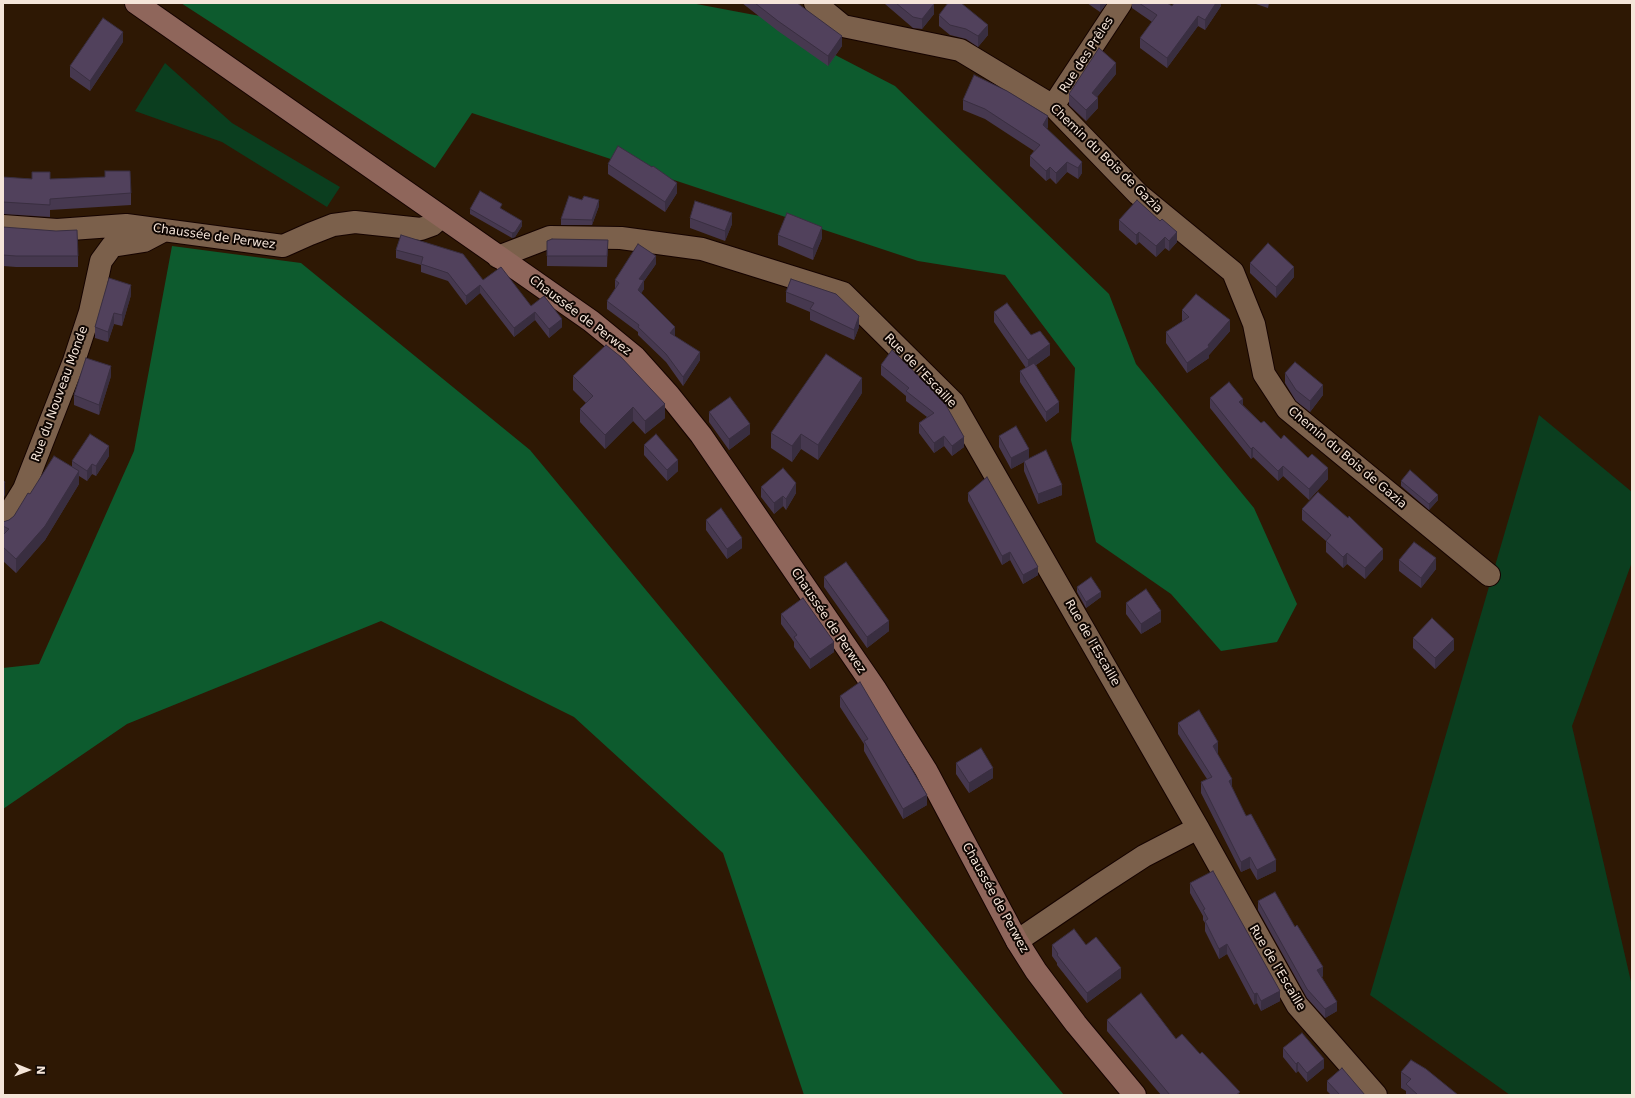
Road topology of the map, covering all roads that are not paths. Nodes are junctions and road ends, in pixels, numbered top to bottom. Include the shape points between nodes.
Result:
1 (136, 3) edge
2 (815, 3) edge
3 (1121, 3) edge
4 (1053, 106) junction
5 (441, 217) junction
6 (3, 226) edge
7 (164, 230) junction
8 (498, 257) junction
9 (3, 522) edge
10 (1489, 575) dead end
11 (1198, 828) junction
12 (1017, 941) junction
13 (1136, 1095) edge
14 (1376, 1095) edge

1 - 5 main road, Chaussée de Perwez
2 - 4 street, Chemin du Bois de Gazia via 843,26 960,50
3 - 4 street, Rue des Prêles
4 - 10 street, Chemin du Bois de Gazia via 1138,194 1233,272 1254,324 1264,374 1287,409
5 - 7 street, Chaussée de Perwez via 422,229 355,222 333,225 283,246
5 - 8 main road, Chaussée de Perwez
6 - 7 street, Chaussée de Perwez via 57,230 126,225
7 - 9 street, Rue du Nouveau Monde via 144,240 112,246 101,261 90,312 74,362 24,490
8 - 11 street, Rue de l'Escaille via 550,237 621,238 702,249 843,293 953,402
8 - 12 main road, Chaussée de Perwez via 591,321 635,357 701,436 884,703 926,770
11 - 12 street via 1131,865
11 - 14 street, Rue de l'Escaille via 1297,1005
12 - 13 main road, Chaussée de Perwez via 1076,1024

